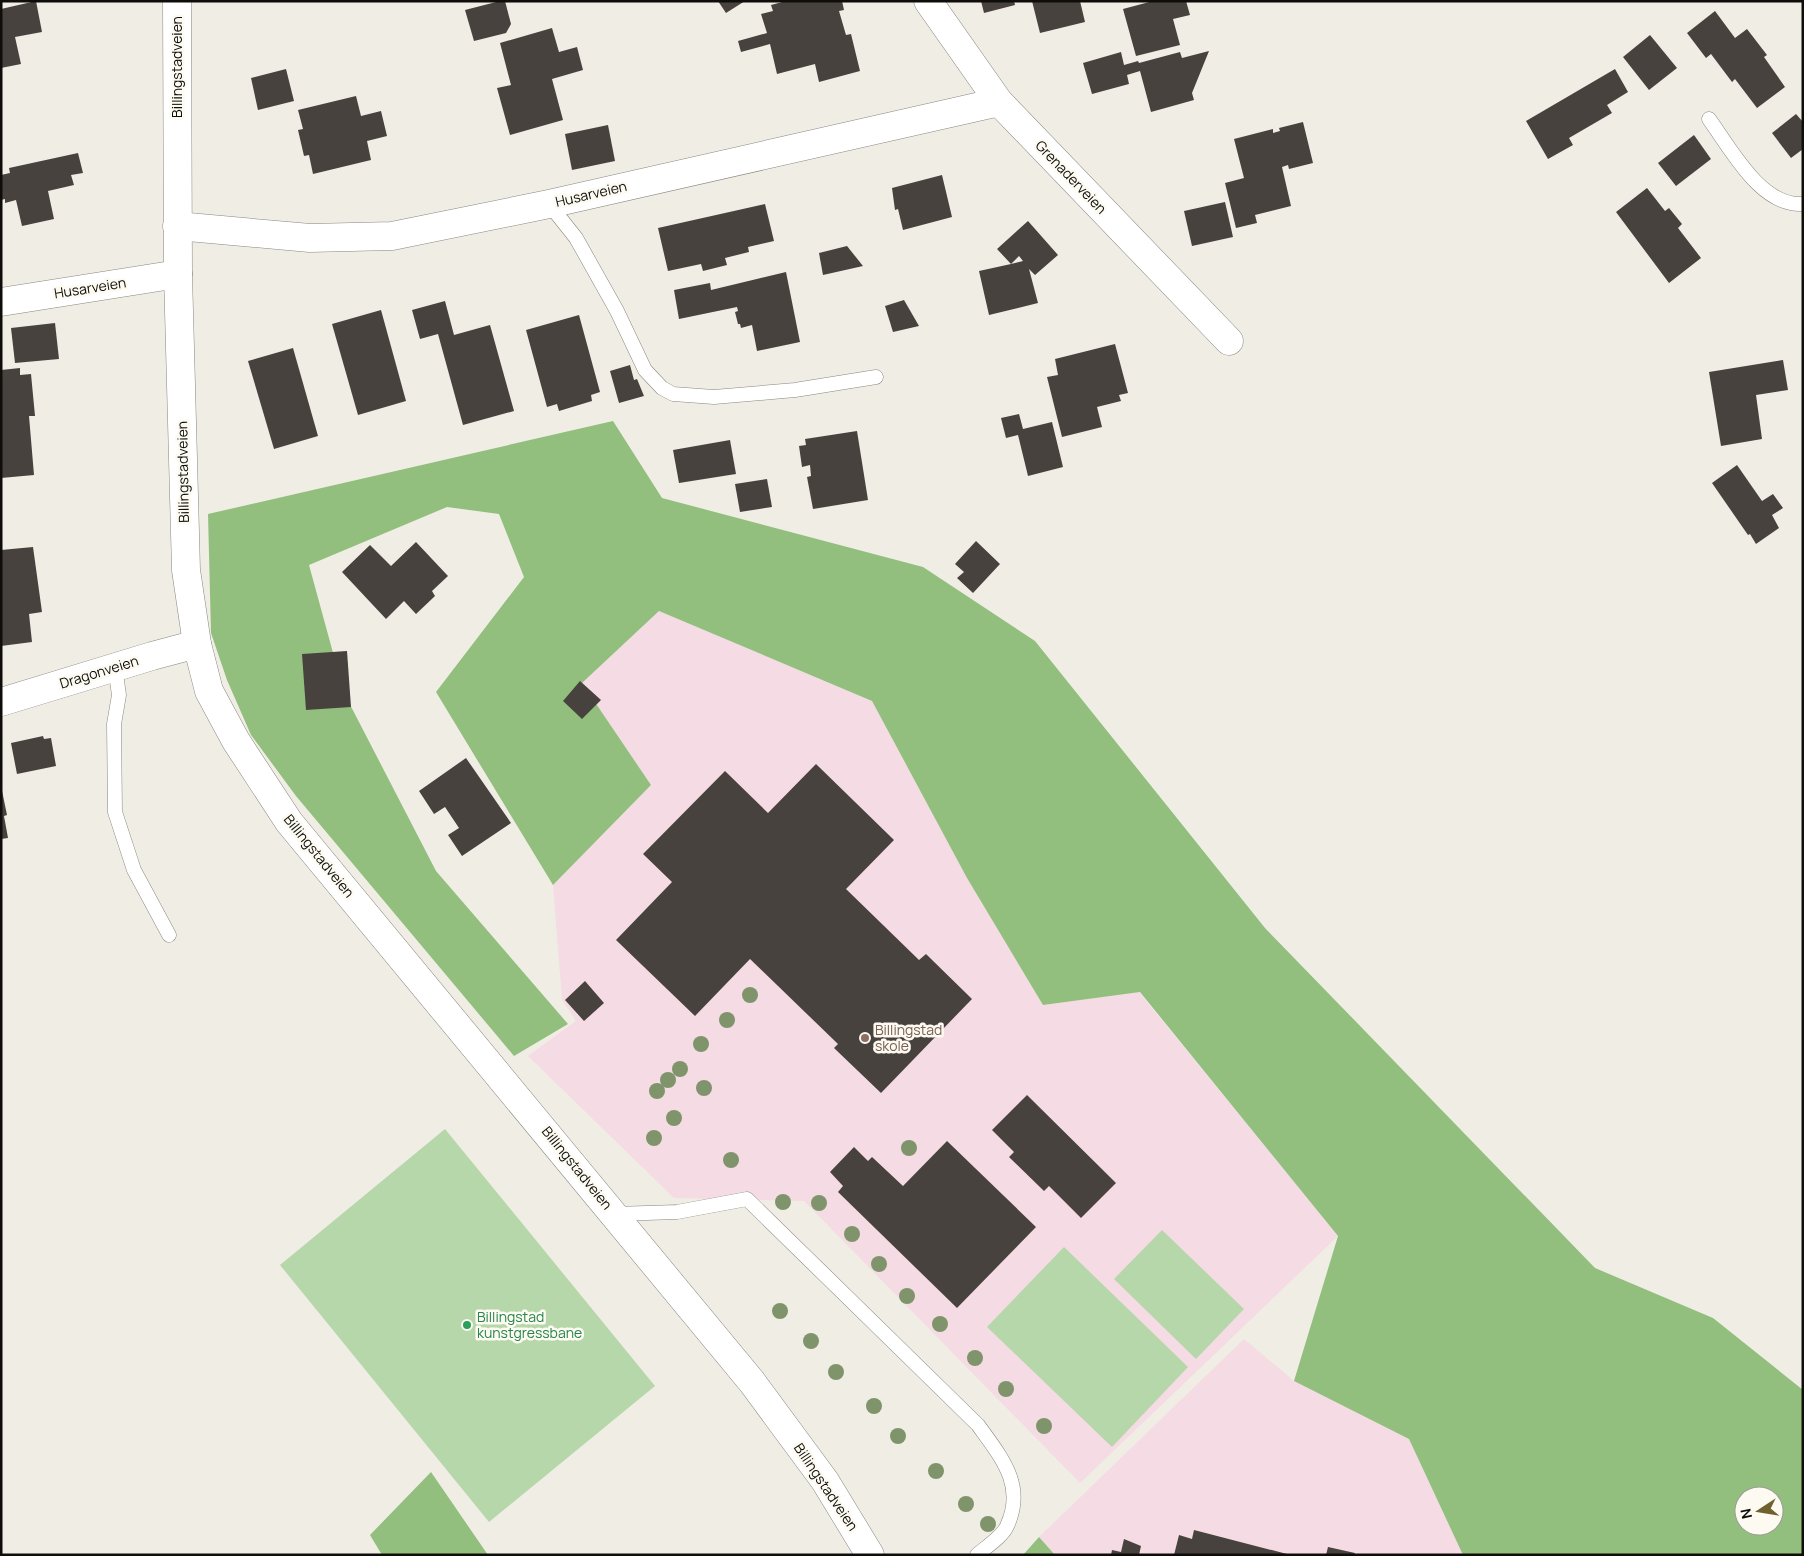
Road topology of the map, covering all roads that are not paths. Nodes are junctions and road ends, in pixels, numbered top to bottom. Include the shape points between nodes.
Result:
1 (178, 1) edge
2 (928, 1) edge
3 (1000, 102) junction
4 (1709, 119) dead end
5 (549, 204) junction
6 (1803, 204) edge
7 (177, 226) junction
8 (178, 274) junction
9 (1, 302) edge
10 (1229, 341) dead end
11 (876, 376) dead end
12 (197, 644) junction
13 (114, 667) junction
14 (1, 702) edge
15 (168, 935) dead end
16 (615, 1214) junction
17 (870, 1555) edge
18 (977, 1555) edge

1 - 7 main road, Billingstadveien
2 - 3 main road, Grenaderveien
3 - 5 main road, Husarveien
3 - 10 main road, Grenaderveien
4 - 6 lane via 1761,188 1778,201
5 - 7 main road, Husarveien via 392,236 310,238
5 - 11 lane via 576,238 617,311 645,370 662,388 673,394 714,397 795,390
7 - 8 main road, Billingstadveien
8 - 9 main road, Husarveien
8 - 12 main road, Billingstadveien via 186,570
12 - 13 main road, Dragonveien
12 - 16 main road, Billingstadveien via 209,691 236,742 289,822
13 - 14 main road, Dragonveien
13 - 15 lane via 119,696 114,724 115,812 134,870
16 - 17 main road, Billingstadveien via 752,1382 825,1481
16 - 18 lane via 677,1212 746,1200 978,1425 1007,1464 1015,1495 1007,1527

